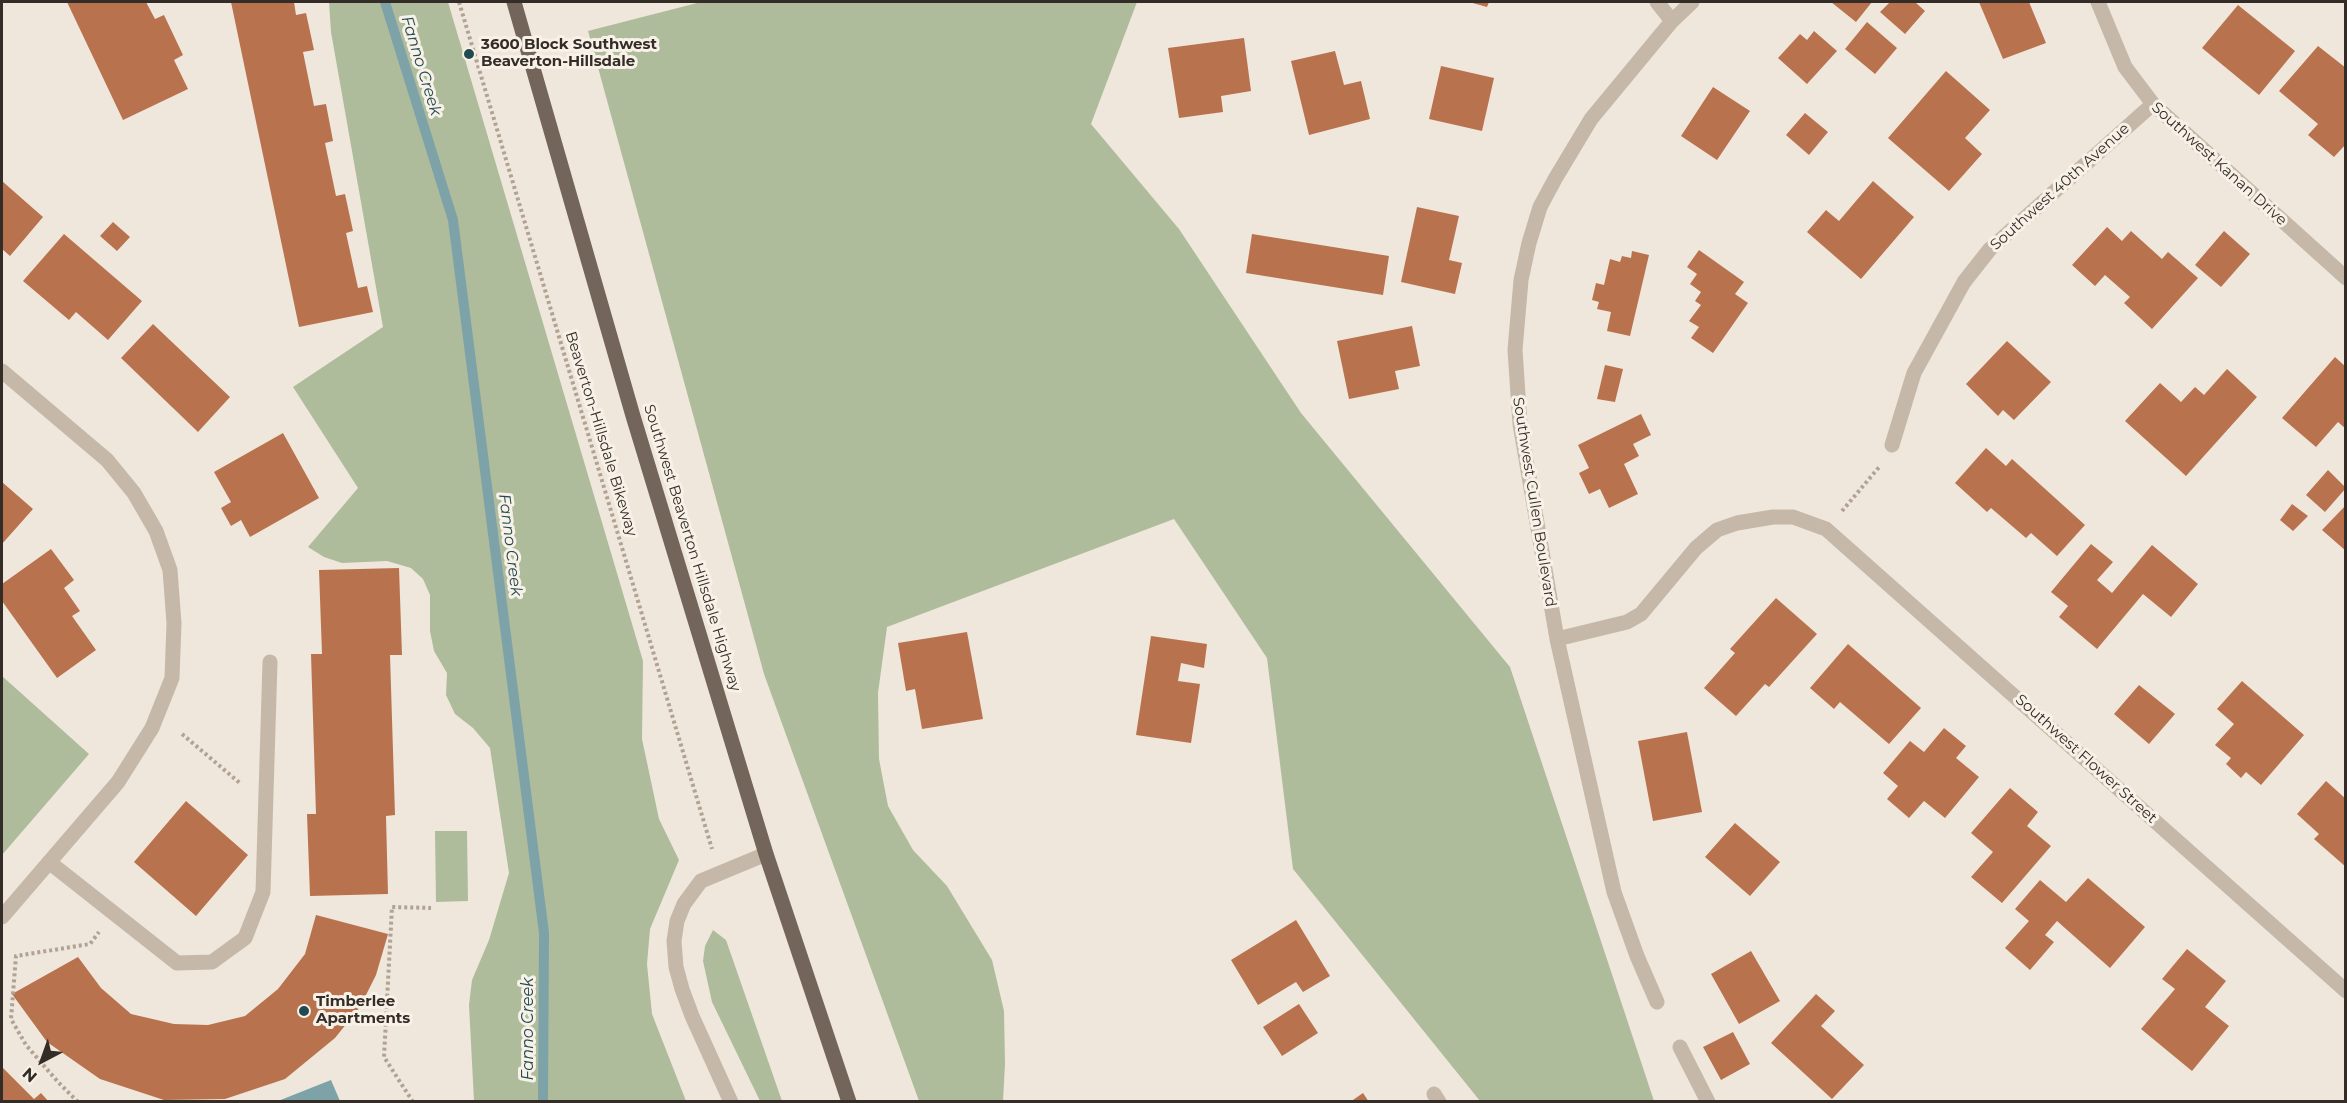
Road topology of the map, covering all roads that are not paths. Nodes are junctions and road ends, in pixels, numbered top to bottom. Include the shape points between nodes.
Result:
1 (514, 2) edge
2 (1657, 2) edge
3 (1692, 2) edge
4 (2098, 2) edge
5 (1672, 21) junction
6 (2152, 105) junction
7 (2346, 278) edge
8 (2, 371) edge
9 (1892, 445) road end
10 (1557, 639) junction
11 (270, 662) dead end
12 (766, 854) junction
13 (49, 862) junction
14 (2, 917) edge
15 (2346, 991) edge
16 (1657, 1002) dead end
17 (1680, 1047) dead end
18 (731, 1101) edge
19 (849, 1101) edge
20 (1708, 1101) edge

1 - 12 main road, Southwest Beaverton Hillsdale Highway via 633,416
2 - 5 street
3 - 5 street, Southwest Cullen Boulevard
4 - 6 street, Southwest Kanan Drive via 2125,67
5 - 10 street, Southwest Cullen Boulevard via 1591,119 1555,179 1540,207 1521,280 1515,350 1520,424
6 - 7 street, Southwest Kanan Drive
6 - 9 street, Southwest 40th Avenue via 1990,249 1964,282 1914,373
8 - 13 street via 107,460 134,493 156,531 170,570 174,623 172,678 152,728 118,782
10 - 15 street, Southwest Flower Street via 1627,622 1641,614 1696,548 1717,530 1773,517 1793,518 1826,529
10 - 16 street, Southwest Cullen Boulevard via 1614,892
11 - 13 street via 263,892 245,938 212,962 177,963
12 - 18 street via 701,881 684,904 674,941 682,989
12 - 19 main road, Southwest Beaverton Hillsdale Highway
13 - 14 street
17 - 20 street

